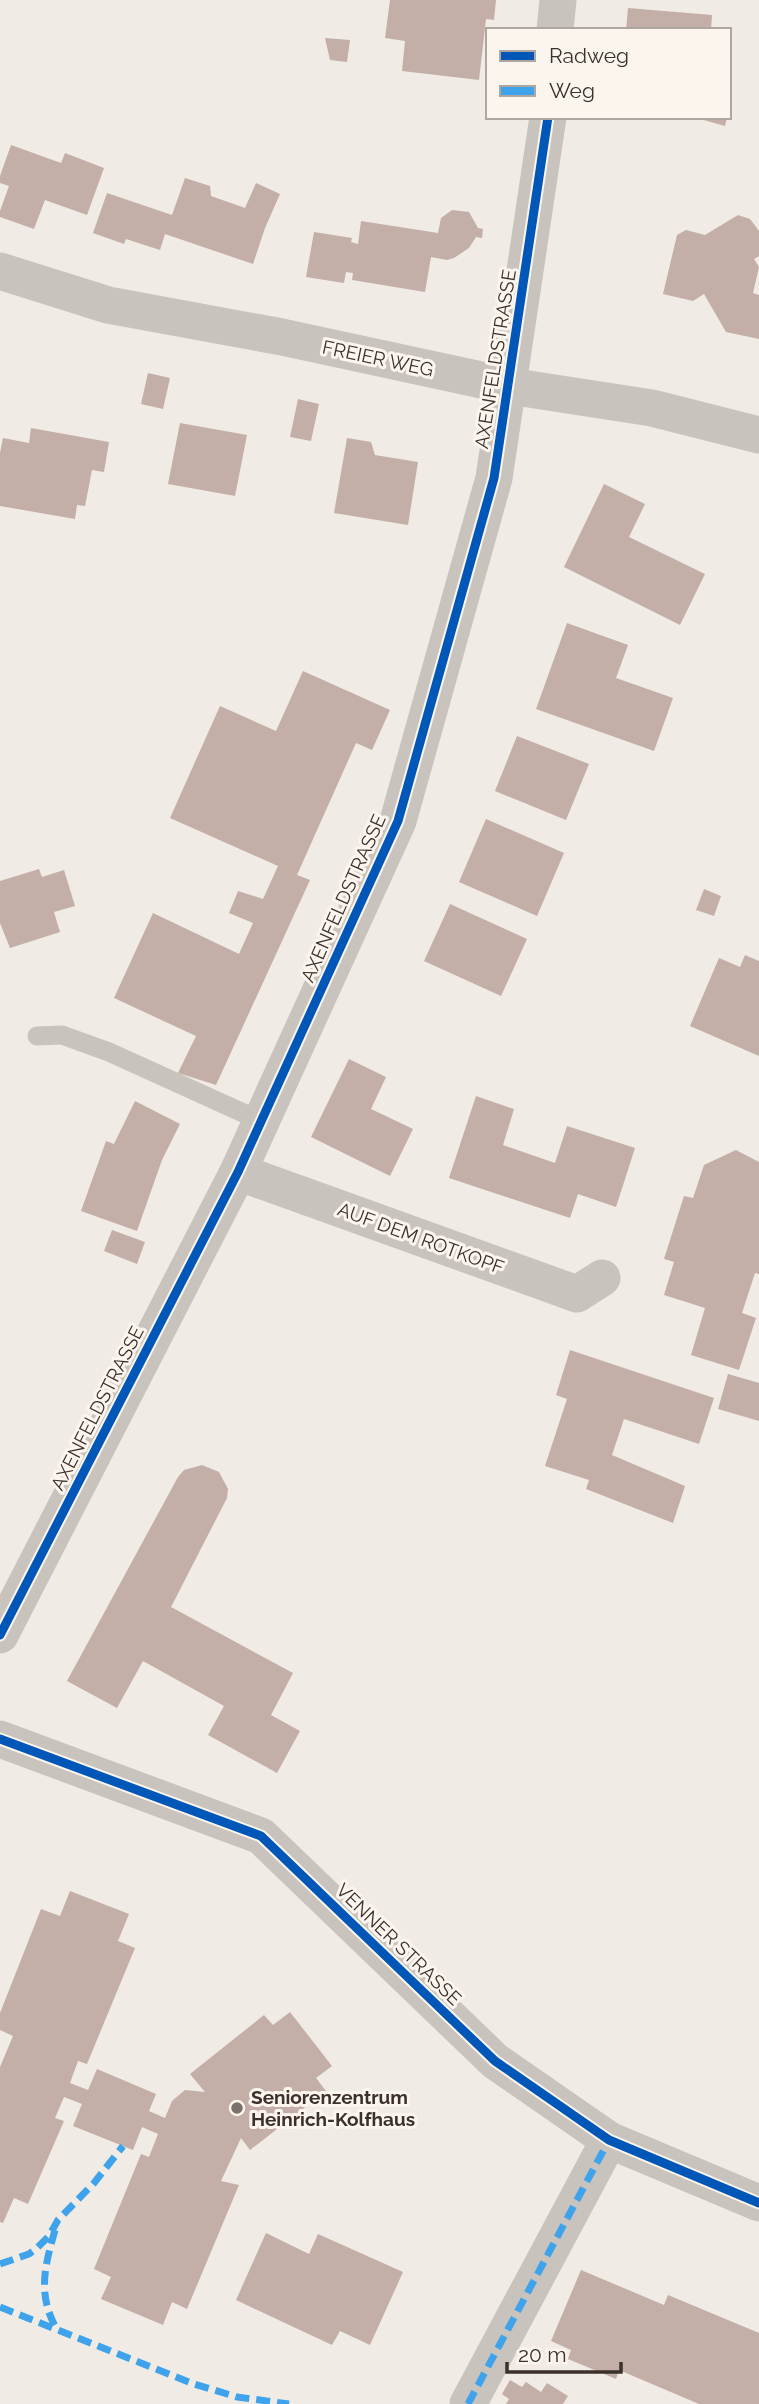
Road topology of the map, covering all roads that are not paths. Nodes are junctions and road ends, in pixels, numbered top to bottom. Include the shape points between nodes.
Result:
1 (558, 0) edge
2 (555, 28) edge
3 (548, 119) edge
4 (0, 271) edge
5 (509, 386) junction
6 (759, 435) edge
7 (37, 1036) dead end
8 (261, 1121) junction
9 (237, 1172) junction
10 (602, 1278) dead end
11 (0, 1635) edge
12 (0, 1740) edge
13 (609, 2140) junction
14 (759, 2203) edge
15 (468, 2404) edge

1 - 2 street
3 - 5 street, AXENFELDSTRASSE
4 - 5 street, FREIER WEG via 108,305
5 - 6 street, FREIER WEG via 652,408
5 - 8 street, AXENFELDSTRASSE via 494,478 398,821
7 - 8 lane via 62,1035 109,1052
8 - 9 street, AXENFELDSTRASSE
9 - 10 street, AUF DEM ROTKOPF via 577,1294
9 - 11 street, AXENFELDSTRASSE
12 - 13 street, VENNER STRASSE via 261,1836 495,2061
13 - 14 street, VENNER STRASSE
13 - 15 street

